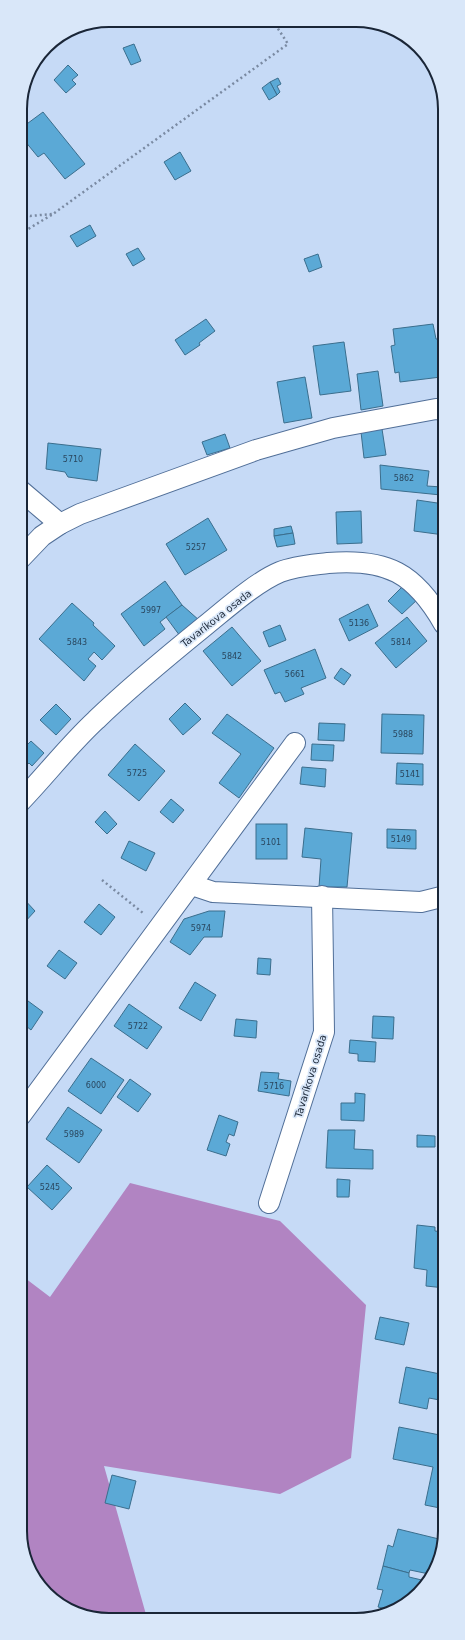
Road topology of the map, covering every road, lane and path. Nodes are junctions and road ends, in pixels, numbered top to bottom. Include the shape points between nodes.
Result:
1 (278, 27) edge
2 (53, 214) junction
3 (27, 215) edge
4 (27, 230) edge
5 (438, 409) edge
6 (27, 496) edge
7 (60, 524) junction
8 (27, 552) edge
9 (438, 613) edge
10 (295, 743) dead end
11 (27, 794) edge
12 (102, 880) dead end
13 (192, 885) junction
14 (322, 896) junction
15 (438, 898) edge
16 (160, 927) junction
17 (27, 1107) edge
18 (269, 1203) dead end

1 - 2 path via 288,44
2 - 3 path
2 - 4 path
5 - 7 street via 333,428 256,450 80,514
6 - 7 street
7 - 8 street via 42,536
9 - 11 street, Tavaríkova osada via 414,583 377,564 341,562 308,565 280,572 256,586 166,658 96,720
10 - 13 street
12 - 16 path
13 - 14 street via 213,892
13 - 16 street
14 - 15 street via 421,902
14 - 18 street, Tavaríkova osada via 324,1032
16 - 17 street

